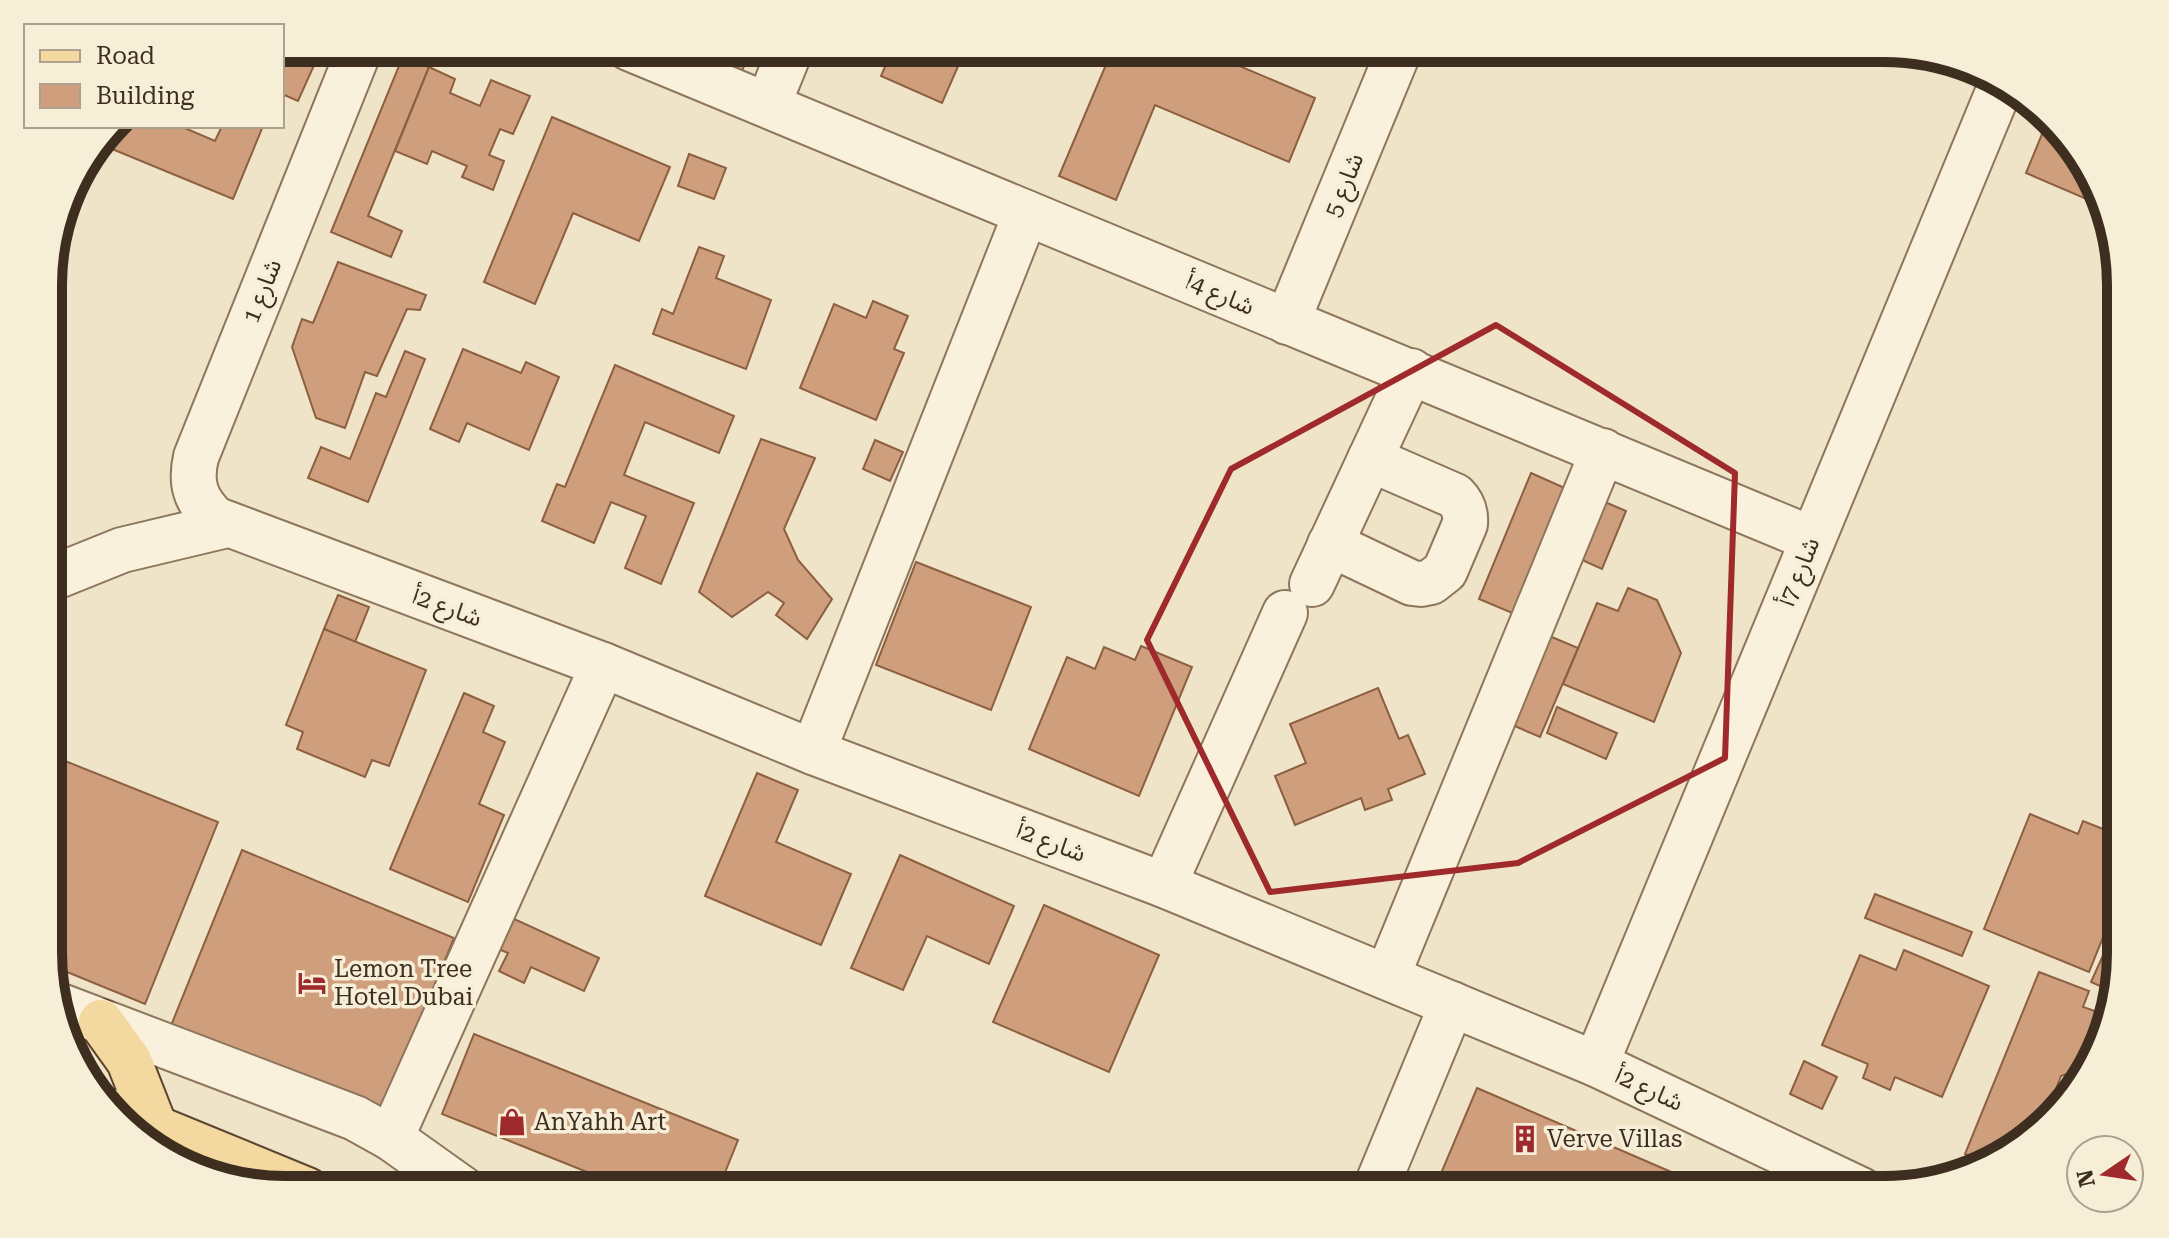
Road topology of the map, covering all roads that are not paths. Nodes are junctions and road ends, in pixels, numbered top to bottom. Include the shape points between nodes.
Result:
1 (354, 62) edge
2 (663, 62) edge
3 (785, 62) edge
4 (1394, 62) edge
5 (1998, 93) edge
6 (768, 105) junction
7 (1026, 213) junction
8 (1287, 322) junction
9 (1411, 371) junction
10 (1603, 451) junction
11 (1370, 459) junction
12 (194, 489) junction
13 (227, 525) junction
14 (1812, 539) junction
15 (1330, 544) junction
16 (122, 550) junction
17 (62, 574) edge
18 (603, 665) junction
19 (813, 752) junction
20 (1164, 885) junction
21 (1387, 977) junction
22 (1452, 1004) junction
23 (70, 1010) edge
24 (101, 1022) junction
25 (1596, 1064) junction
26 (136, 1119) edge
27 (391, 1138) junction
28 (271, 1175) edge
29 (444, 1176) edge
30 (1381, 1176) edge
31 (1832, 1176) edge

1 - 12 street, شارع 1 via 201,442
2 - 6 street, شارع 4أ
3 - 6 street
4 - 8 street, شارع 5
5 - 14 street, شارع 7أ
6 - 7 street, شارع 4أ
7 - 8 street, شارع 4أ
7 - 19 street
8 - 9 street, شارع 4أ
9 - 10 street, شارع 4أ
9 - 11 street
10 - 14 street, شارع 4أ
10 - 21 street
11 - 15 street
11 - 15 street via 1460,502 1465,524 1445,571 1431,582 1412,583
12 - 13 street via 205,509
12 - 16 street
13 - 16 street
13 - 18 street, شارع 2أ
14 - 25 street, شارع 7أ
15 - 20 street via 1298,599
16 - 17 street
18 - 19 street, شارع 2أ
18 - 27 street
19 - 20 street, شارع 2أ
20 - 21 street, شارع 2أ
21 - 22 street, شارع 2أ
22 - 25 street, شارع 2أ
22 - 30 street
23 - 24 street
24 - 26 main road via 129,1061
24 - 27 street via 347,1115
25 - 31 street, شارع 2أ
26 - 28 main road
27 - 29 street

